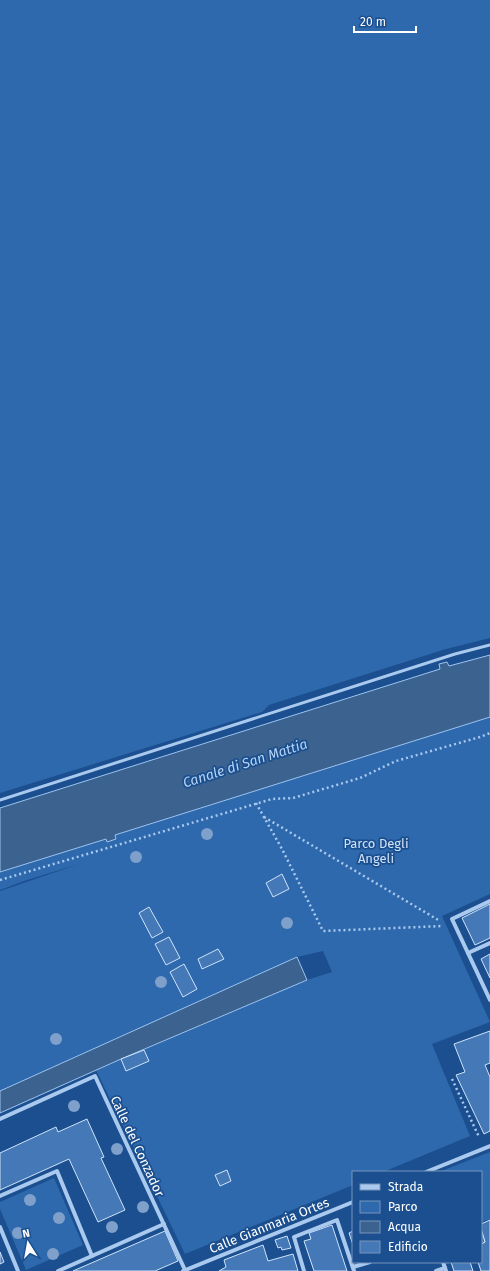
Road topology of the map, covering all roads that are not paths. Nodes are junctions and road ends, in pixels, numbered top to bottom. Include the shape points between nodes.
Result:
1 (490, 645) edge
2 (0, 800) edge
3 (490, 900) edge
4 (490, 943) edge
5 (468, 953) junction
6 (490, 1000) edge
7 (0, 1119) edge
8 (490, 1146) edge
9 (428, 1171) edge
10 (0, 1196) edge
11 (352, 1202) edge
12 (164, 1224) junction
13 (0, 1227) edge
14 (92, 1256) junction
15 (368, 1263) edge
16 (193, 1269) edge
17 (353, 1269) edge
18 (446, 1270) edge
19 (18, 1271) edge
20 (58, 1271) edge
21 (184, 1271) edge
22 (304, 1271) edge
23 (436, 1271) edge

1 - 2 lane
3 - 5 street via 452,919
4 - 5 street
5 - 6 street
7 - 12 street, Calle del Conzador via 94,1076
8 - 9 street
10 - 14 street via 57,1171
11 - 16 street, Calle Gianmaria Ortes
12 - 14 street
12 - 21 street, Calle del Conzador
13 - 19 street
14 - 20 street
15 - 17 street
16 - 21 street, Calle Gianmaria Ortes
17 - 22 street via 337,1220 294,1237
18 - 23 street

